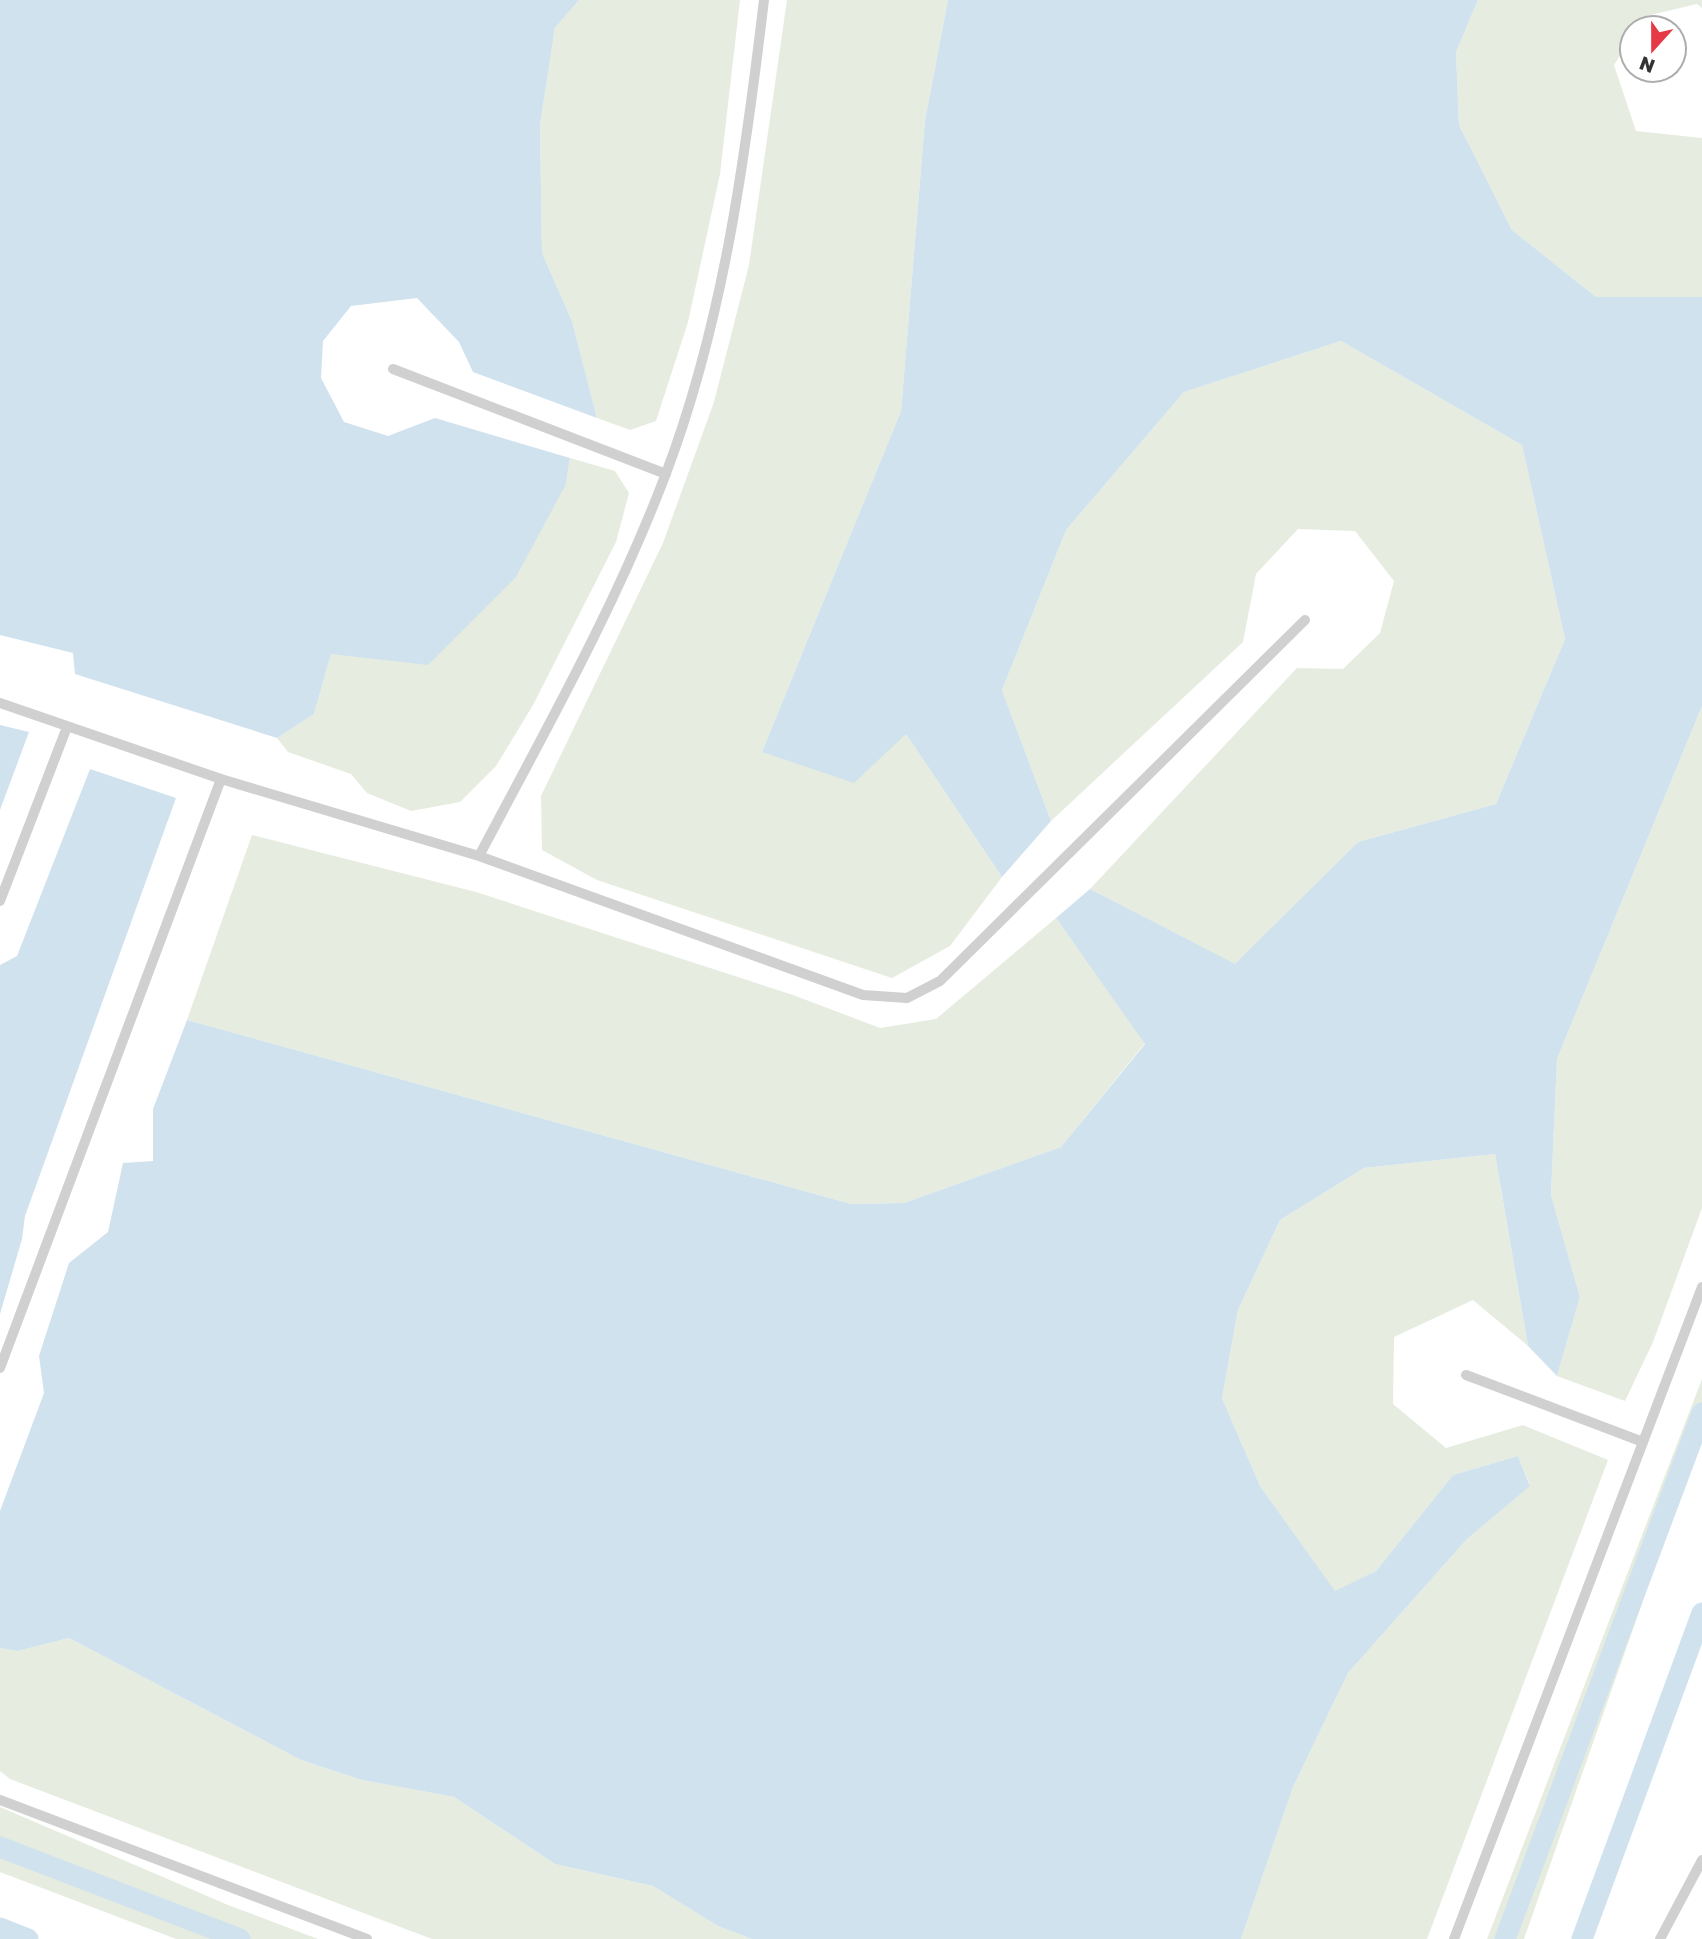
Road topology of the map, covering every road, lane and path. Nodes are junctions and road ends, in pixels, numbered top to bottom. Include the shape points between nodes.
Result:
1 (764, 0) edge
2 (393, 369) dead end
3 (666, 474) junction
4 (1306, 620) dead end
5 (0, 703) edge
6 (67, 727) junction
7 (221, 779) junction
8 (479, 856) junction
9 (0, 901) edge
10 (1702, 1287) edge
11 (0, 1368) edge
12 (1466, 1375) dead end
13 (1643, 1442) junction
14 (0, 1800) edge
15 (1702, 1860) edge
16 (367, 1939) edge
17 (1454, 1939) edge
18 (1660, 1939) edge

1 - 3 lane via 719,298
2 - 3 lane
3 - 8 lane via 610,610
4 - 8 lane via 940,981 907,998 863,995
5 - 6 lane
6 - 7 lane
6 - 9 lane
7 - 8 lane
7 - 11 lane
10 - 13 lane
12 - 13 lane
13 - 17 lane
14 - 16 lane
15 - 18 lane

